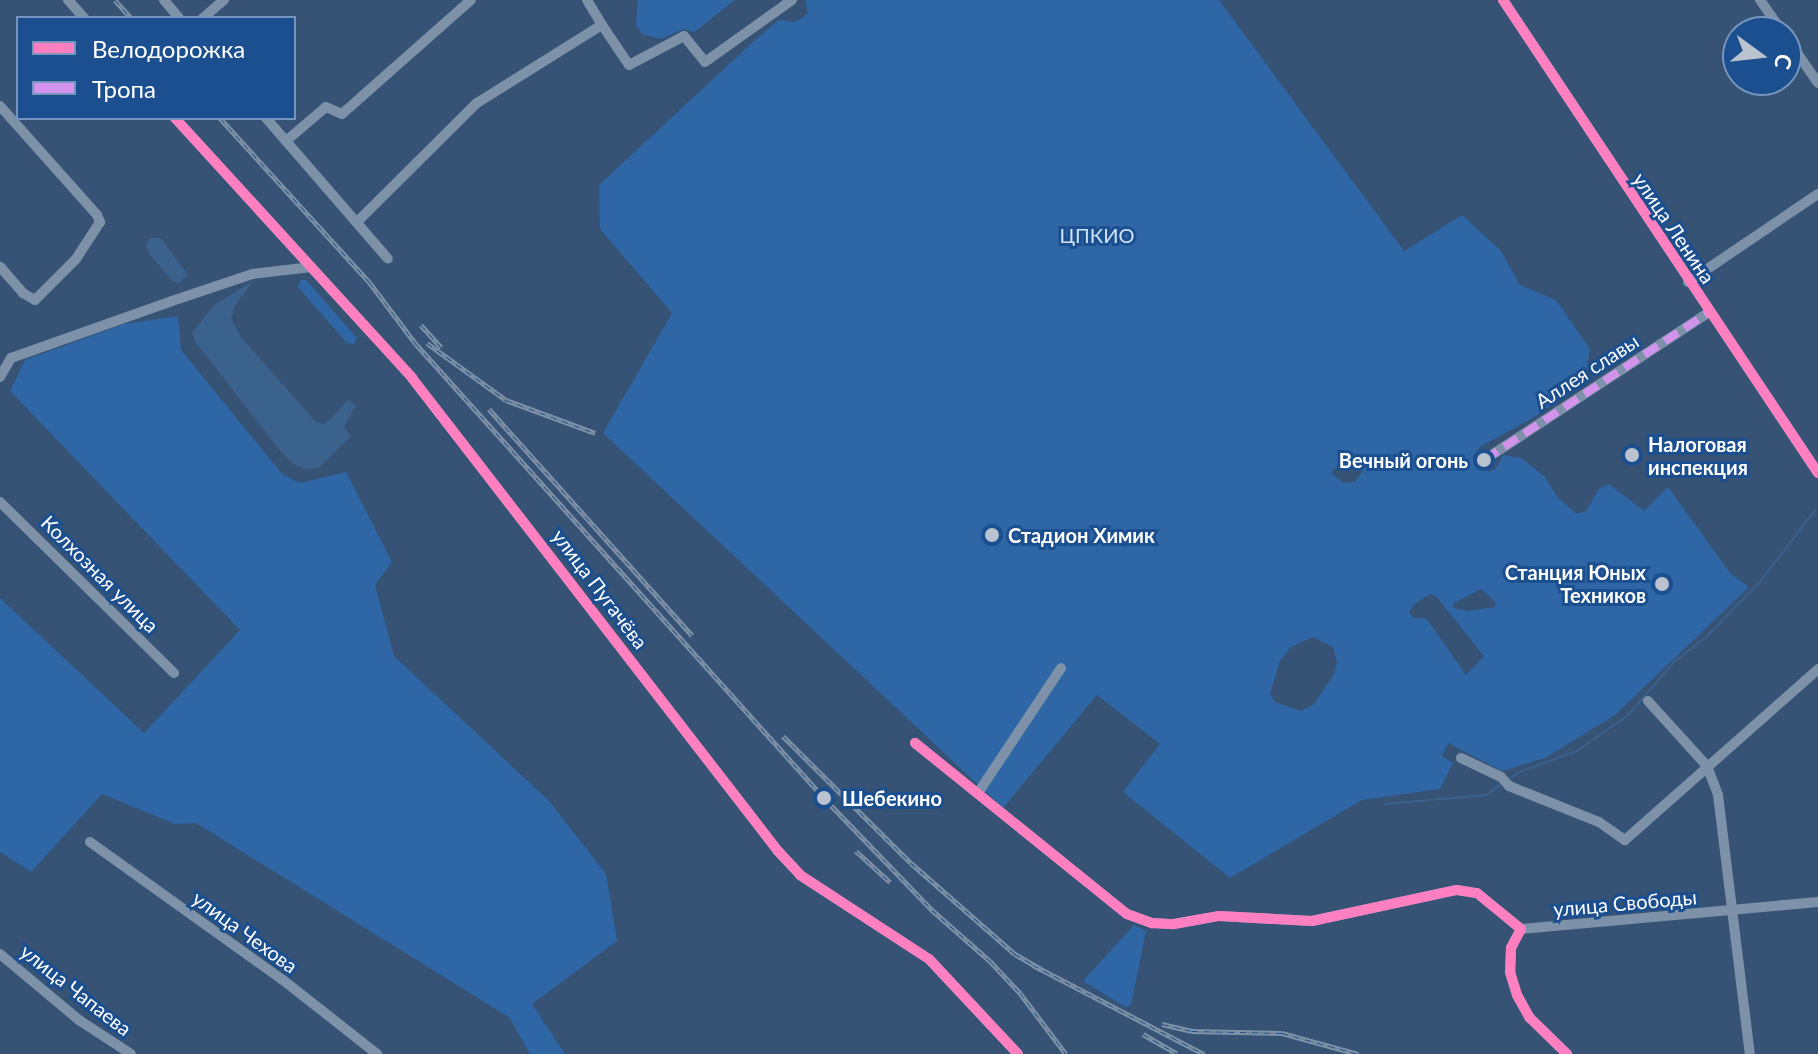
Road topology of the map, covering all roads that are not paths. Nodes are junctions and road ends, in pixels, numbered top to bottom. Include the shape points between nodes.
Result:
1 (68, 0) edge
2 (164, 0) edge
3 (224, 0) edge
4 (471, 0) edge
5 (587, 0) edge
6 (792, 0) edge
7 (1503, 0) edge
8 (82, 16) edge
9 (177, 16) edge
10 (205, 16) edge
11 (602, 25) junction
12 (1802, 60) edge
13 (1818, 83) edge
14 (0, 106) edge
15 (177, 120) edge
16 (268, 120) edge
17 (286, 141) junction
18 (1818, 194) edge
19 (357, 222) junction
20 (388, 259) dead end
21 (0, 267) edge
22 (312, 267) junction
23 (1688, 282) junction
24 (1709, 312) junction
25 (0, 377) edge
26 (1484, 460) dead end
27 (1818, 473) edge
28 (0, 502) edge
29 (1061, 668) dead end
30 (1818, 669) edge
31 (174, 673) dead end
32 (1648, 701) dead end
33 (915, 743) dead end
34 (1461, 758) dead end
35 (1707, 766) junction
36 (978, 793) junction
37 (90, 842) dead end
38 (1818, 902) edge
39 (1732, 912) junction
40 (1521, 929) junction
41 (0, 954) edge
42 (131, 1054) edge
43 (377, 1054) edge
44 (1018, 1054) edge
45 (1567, 1054) edge
46 (1750, 1054) edge

1 - 8 street
2 - 9 street
3 - 10 street
4 - 17 street via 342,114 326,107
5 - 11 street
6 - 11 street via 705,62 684,36 629,65
7 - 23 street, улица Ленина
11 - 19 street via 477,103
12 - 13 street
14 - 21 street via 100,222 35,300
15 - 22 street, улица Пугачёва
16 - 17 street
17 - 19 street
18 - 23 street
19 - 20 street
22 - 25 street via 252,274 11,358
22 - 44 street, улица Пугачёва via 492,477 778,851 800,875 929,959
23 - 24 street, улица Ленина
24 - 26 street, Аллея славы
24 - 27 street, улица Ленина
28 - 31 street, Колхозная улица
29 - 36 street
30 - 35 street
32 - 35 street
33 - 36 street
34 - 35 street via 1599,822 1625,840
35 - 39 street via 1718,795
36 - 40 street via 1127,914 1152,923 1219,916 1312,921 1468,890
37 - 43 street, улица Чехова
38 - 39 street, улица Свободы
39 - 40 street, улица Свободы
39 - 46 street
40 - 45 street via 1511,948 1510,972 1517,995 1530,1018
41 - 42 street, улица Чапаева via 79,1020

